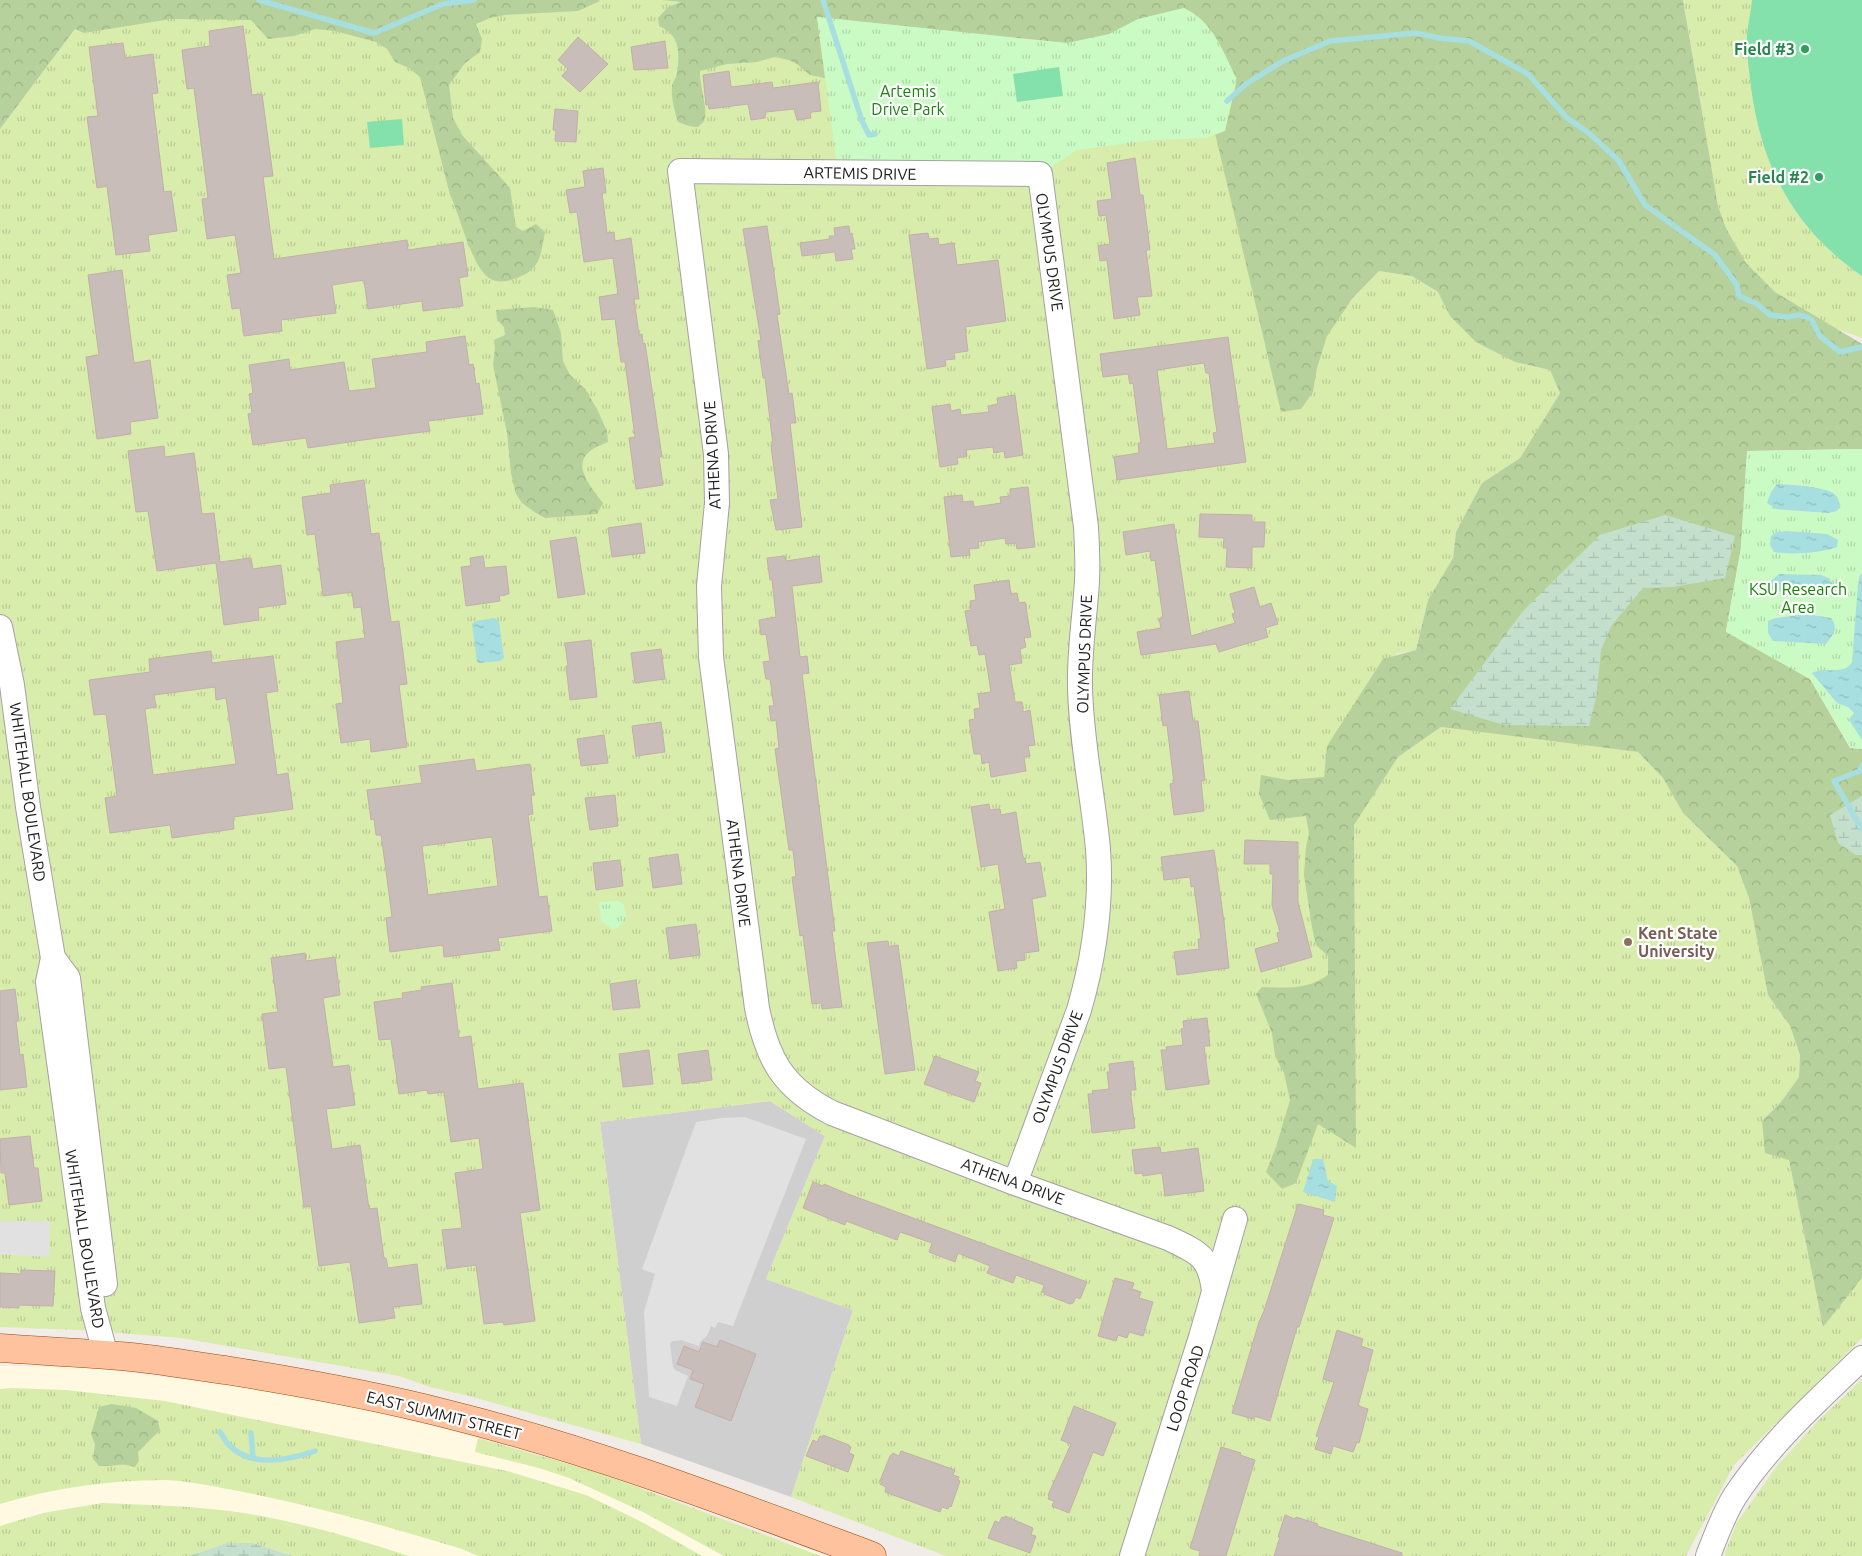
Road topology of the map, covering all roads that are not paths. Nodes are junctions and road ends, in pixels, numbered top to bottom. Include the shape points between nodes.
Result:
1 (680, 171) joint
2 (1040, 174) joint
3 (0, 627) edge
4 (1015, 1182) junction
5 (1236, 1219) dead end
6 (1214, 1291) junction
7 (0, 1348) edge
8 (106, 1356) junction
9 (1862, 1358) edge
10 (872, 1556) edge
11 (1132, 1556) edge
12 (1708, 1556) edge

1 - 2 street, ARTEMIS DRIVE
1 - 4 street, ATHENA DRIVE via 716,454 717,503 709,586 711,658 751,968 768,1052 786,1078 818,1106
2 - 4 street, OLYMPUS DRIVE via 1086,527 1087,579 1080,686 1098,849 1099,888 1094,949 1087,983
3 - 8 street, WHITEHALL BOULEVARD via 12,686 53,958 48,982 93,1308
4 - 6 street, ATHENA DRIVE via 1186,1247 1208,1265
5 - 6 street, LOOP ROAD
6 - 11 street, LOOP ROAD
7 - 8 main road, EAST SUMMIT STREET
8 - 10 main road, EAST SUMMIT STREET via 276,1378 456,1416 591,1455
9 - 12 street via 1761,1460 1734,1497

